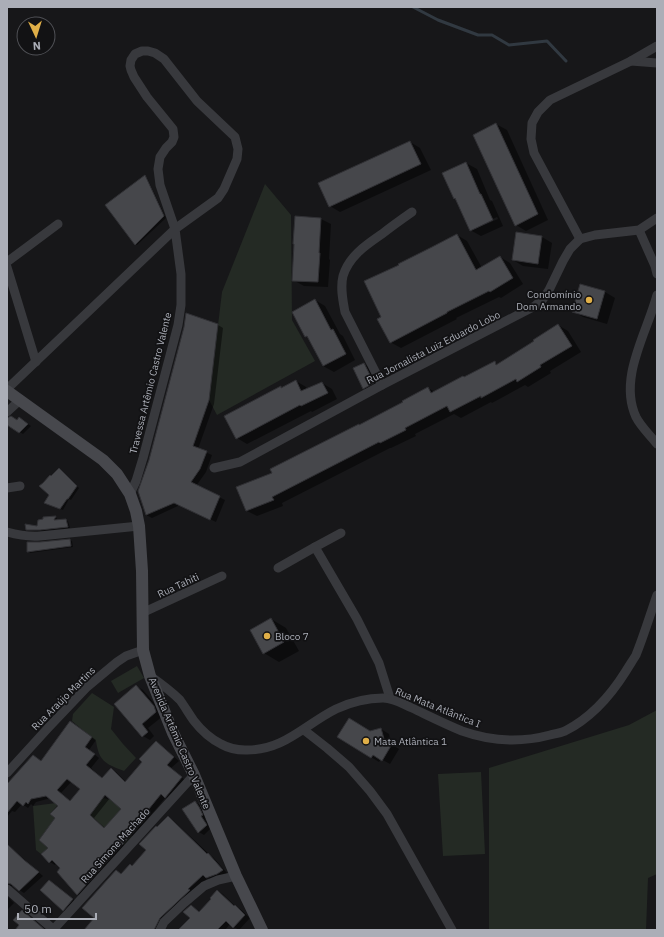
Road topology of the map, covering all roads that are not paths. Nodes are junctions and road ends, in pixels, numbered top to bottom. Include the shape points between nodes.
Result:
1 (657, 46) edge
2 (631, 61) junction
3 (657, 63) edge
4 (412, 212) dead end
5 (657, 218) edge
6 (58, 224) dead end
7 (175, 229) junction
8 (639, 230) junction
9 (580, 240) junction
10 (7, 262) edge
11 (7, 267) edge
12 (657, 274) edge
13 (657, 295) edge
14 (36, 362) junction
15 (382, 385) junction
16 (7, 390) edge
17 (20, 400) junction
18 (7, 412) edge
19 (657, 444) edge
20 (214, 468) dead end
21 (20, 486) dead end
22 (7, 488) edge
23 (130, 494) junction
24 (139, 526) junction
25 (7, 532) edge
26 (341, 533) dead end
27 (315, 547) junction
28 (278, 568) dead end
29 (222, 576) dead end
30 (657, 594) edge
31 (142, 614) junction
32 (143, 650) junction
33 (150, 676) junction
34 (390, 698) junction
35 (304, 730) junction
36 (7, 773) edge
37 (194, 775) junction
38 (236, 876) junction
39 (7, 889) edge
40 (53, 930) edge
41 (160, 930) edge
42 (262, 930) edge
43 (452, 930) edge

1 - 2 street
2 - 3 street
2 - 9 street via 550,100 538,112 532,124 531,139 534,153
4 - 15 street via 359,251 343,276 342,300 345,312
5 - 8 street
6 - 10 street
7 - 7 street, Travessa Artêmio Castro Valente via 160,185 158,169 160,157 174,137 173,129 147,97 131,70 132,60 142,51 155,53 164,59 197,101 234,137 238,148 237,159 218,198
7 - 14 street, Travessa Artêmio Castro Valente
7 - 23 street, Travessa Artêmio Castro Valente via 181,289 178,325 143,458
8 - 9 street via 595,235
8 - 12 street
9 - 15 street, Rua Jornalista Luiz Eduardo Lobo via 570,249 549,290 535,306
11 - 14 street
13 - 19 street via 636,354 630,386 636,418
14 - 16 street, Travessa Artêmio Castro Valente
15 - 20 street, Rua Jornalista Luiz Eduardo Lobo via 240,462
16 - 17 main road, Avenida Artêmio Castro Valente
17 - 18 street
17 - 23 main road, Avenida Artêmio Castro Valente via 103,460 117,474
21 - 22 street
23 - 24 main road, Avenida Artêmio Castro Valente
24 - 25 street via 40,536
24 - 31 main road, Avenida Artêmio Castro Valente
26 - 27 street
27 - 28 street
27 - 34 street via 379,663
29 - 31 street, Rua Tahiti
30 - 34 street, Rua Mata Atlântica I via 635,656 618,684 585,718 564,731 524,740 483,737 462,731
31 - 32 main road, Avenida Artêmio Castro Valente
32 - 33 main road, Avenida Artêmio Castro Valente
32 - 36 street, Rua Araújo Martins via 126,656 87,687
33 - 35 street, Rua Mata Atlântica I via 180,700 195,722 210,737 230,748 266,749
33 - 37 main road, Avenida Artêmio Castro Valente via 173,733
34 - 35 street, Rua Mata Atlântica I via 354,702 337,709
35 - 43 street via 349,767 370,791 387,814
37 - 38 main road, Avenida Artêmio Castro Valente
37 - 40 street, Rua Simone Machado
38 - 41 street via 204,886 164,922
38 - 42 main road, Avenida Artêmio Castro Valente
39 - 40 street

